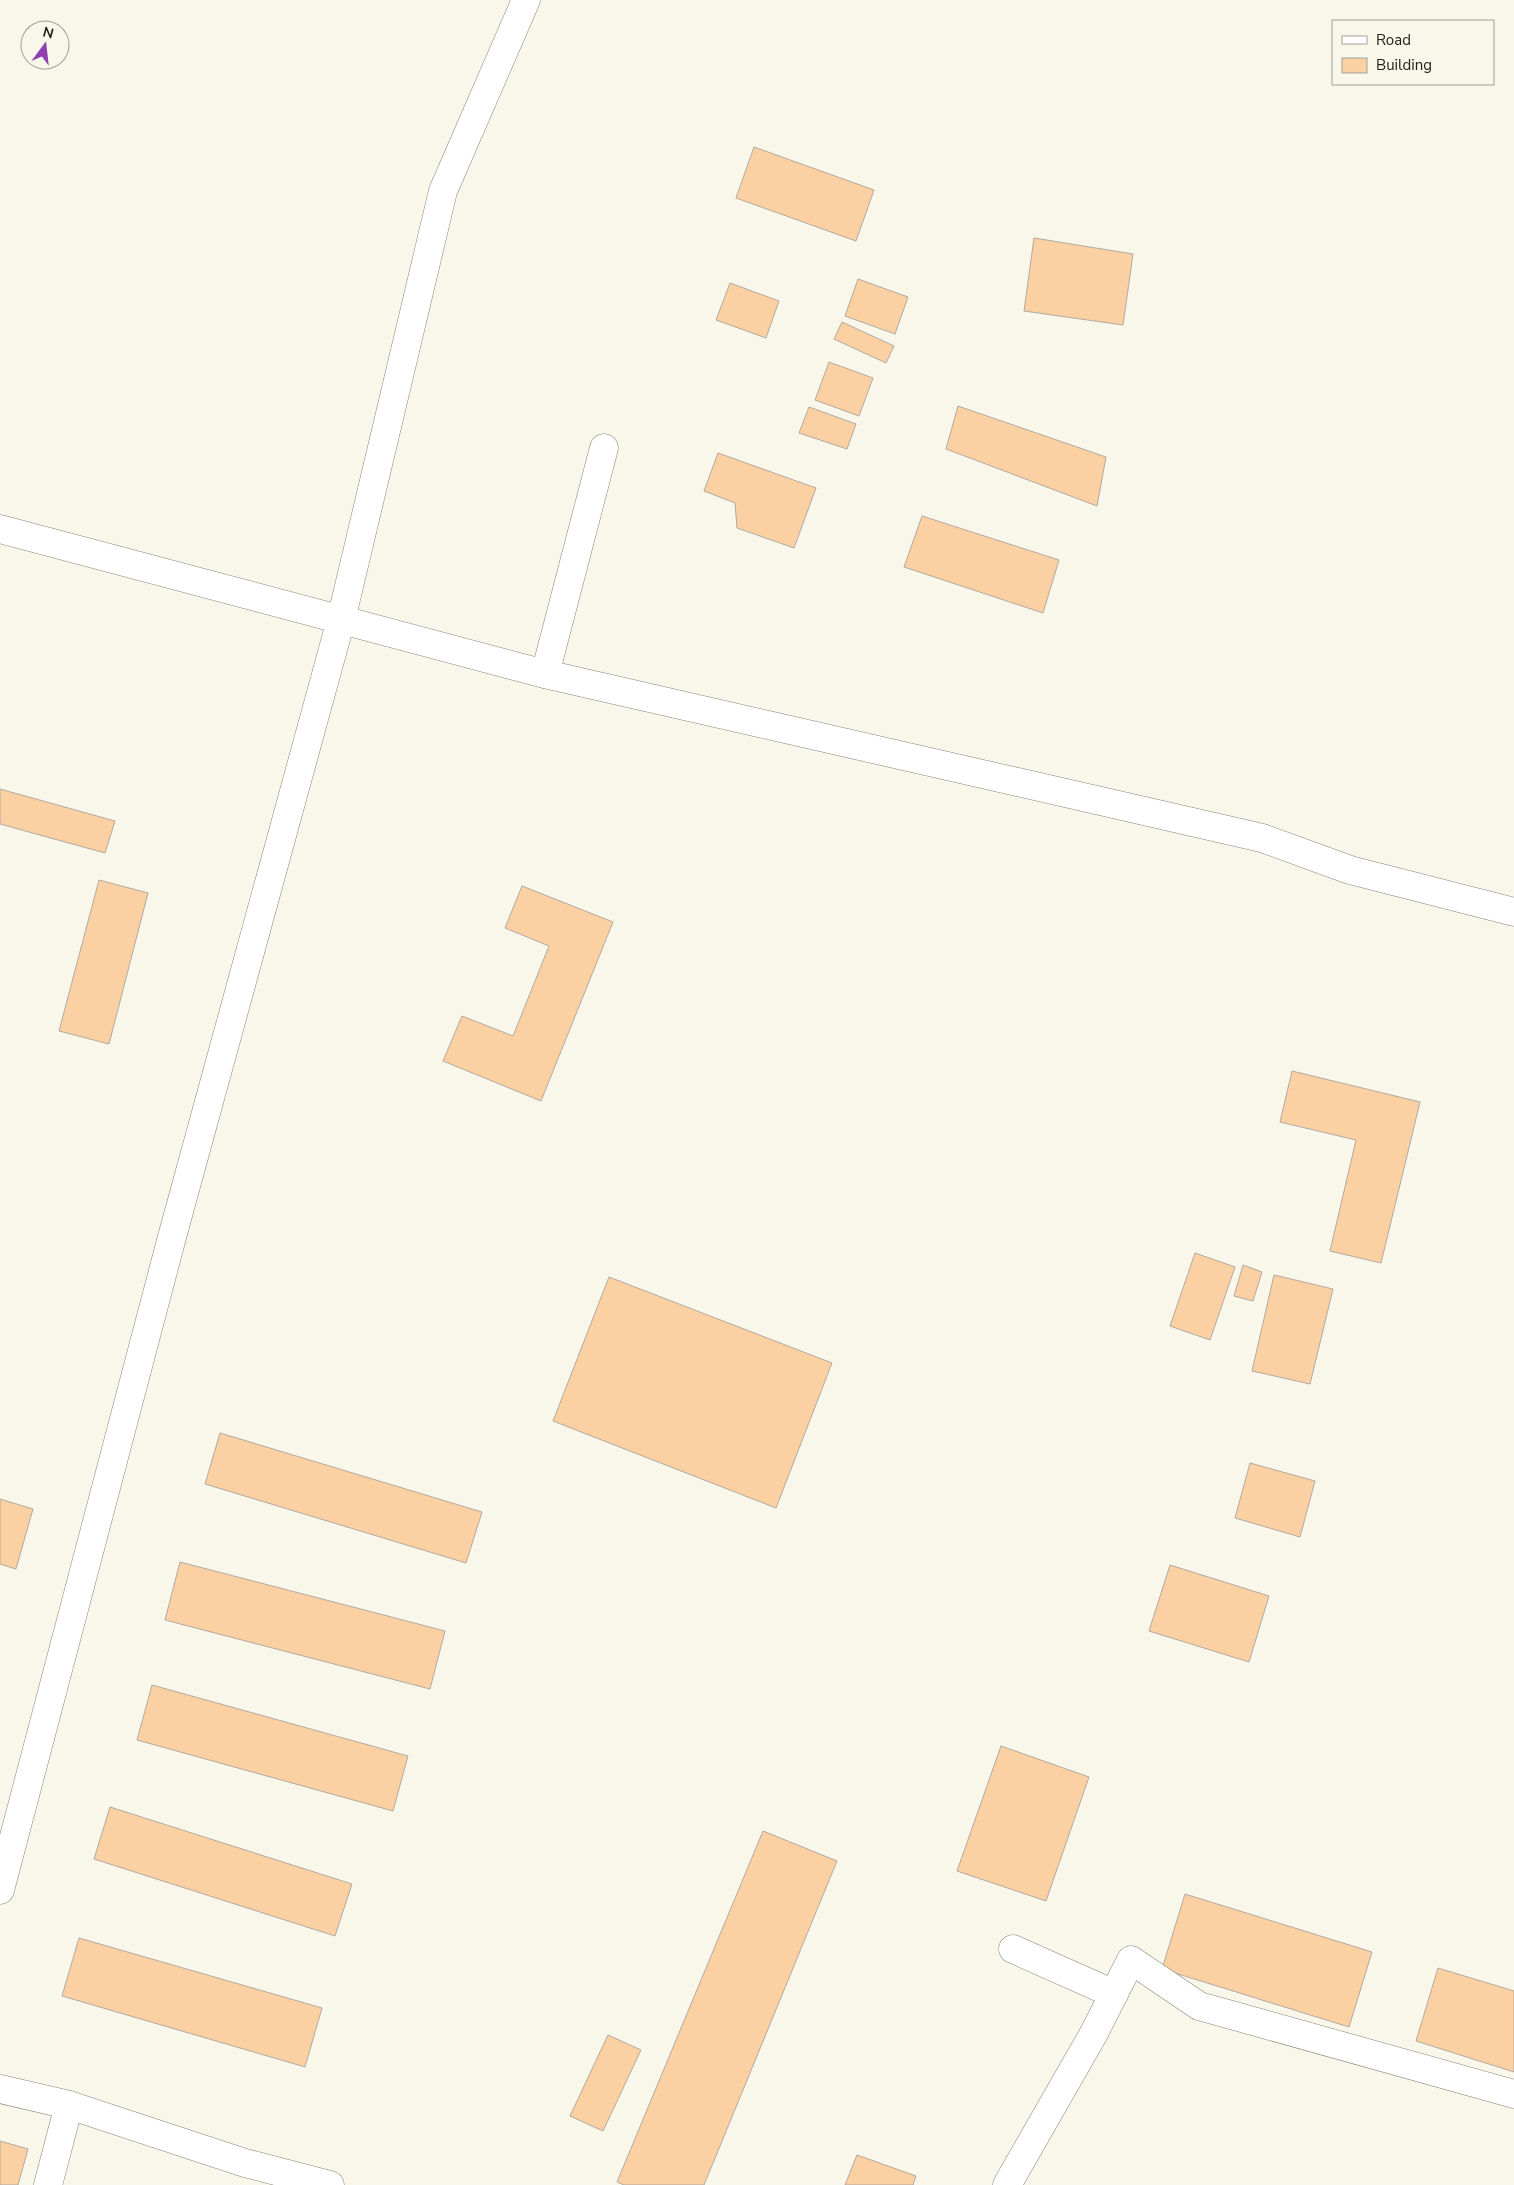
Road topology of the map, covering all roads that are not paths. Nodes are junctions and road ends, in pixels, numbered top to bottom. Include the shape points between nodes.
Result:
1 (526, 0) edge
2 (604, 448) dead end
3 (0, 529) edge
4 (342, 620) junction
5 (545, 674) junction
6 (1514, 912) edge
7 (0, 1890) edge
8 (1012, 1949) dead end
9 (1114, 1994) junction
10 (0, 2089) edge
11 (1514, 2094) edge
12 (69, 2105) junction
13 (48, 2185) edge
14 (330, 2185) edge
15 (1007, 2185) edge

1 - 4 street via 443,191
2 - 5 street
3 - 4 street
4 - 5 street
4 - 7 street via 170,1247
5 - 6 street via 1262,838 1350,870
8 - 9 street
9 - 11 street via 1131,1960 1199,2006
9 - 15 street
10 - 12 street
12 - 13 street
12 - 14 street via 245,2162

